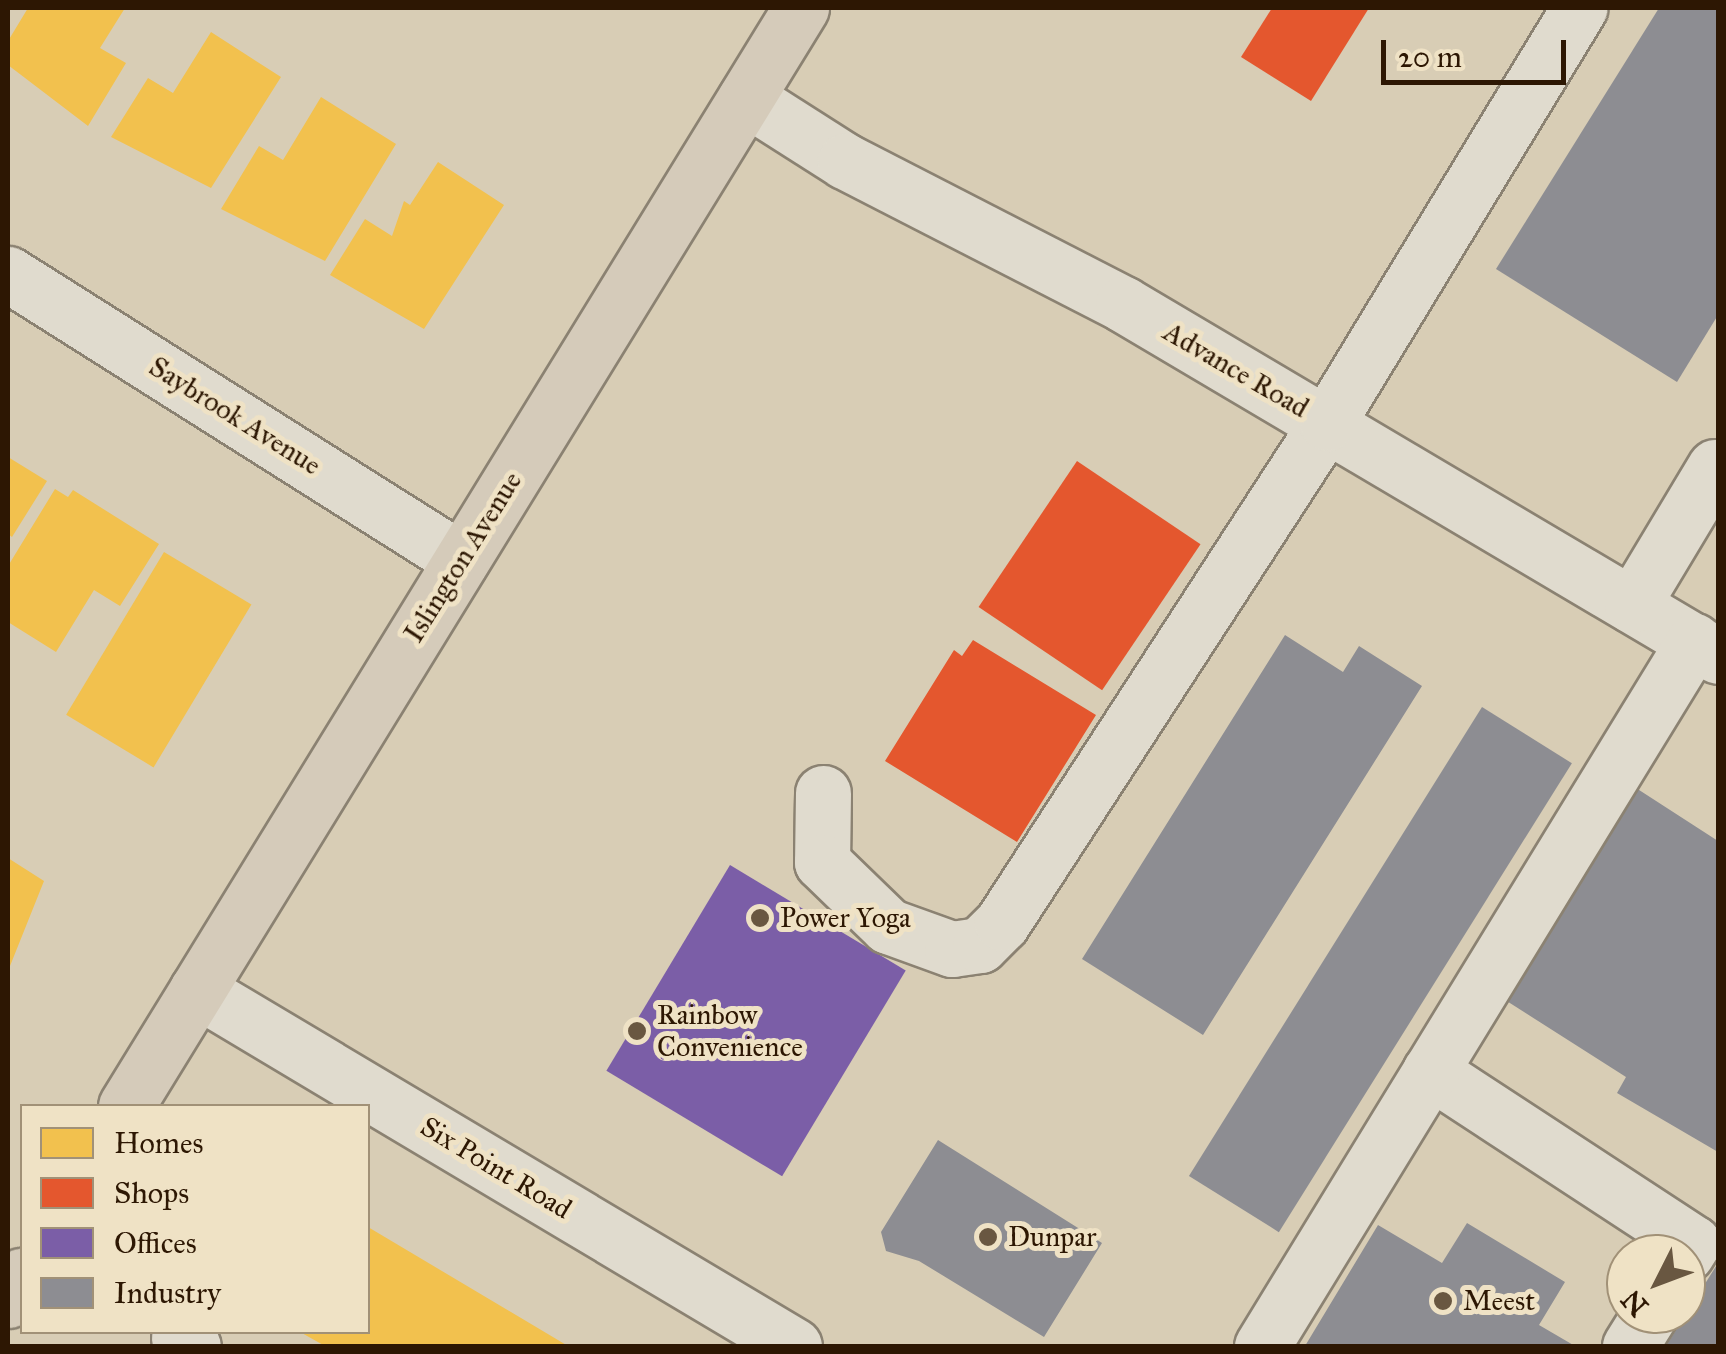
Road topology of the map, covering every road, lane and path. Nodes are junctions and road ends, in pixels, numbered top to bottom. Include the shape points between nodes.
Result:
1 (801, 8) edge
2 (1579, 8) edge
3 (746, 98) junction
4 (8, 274) edge
5 (1327, 423) junction
6 (1715, 467) dead end
7 (461, 560) junction
8 (1632, 606) junction
9 (1706, 648) edge
10 (823, 793) dead end
11 (197, 990) junction
12 (1430, 1071) junction
13 (127, 1104) edge
14 (1681, 1234) edge
15 (794, 1346) edge
16 (1262, 1346) edge

1 - 3 main road, Islington Avenue
2 - 5 street
3 - 5 street, Advance Road via 845,162 1124,304
3 - 7 main road, Islington Avenue
4 - 7 street, Saybrook Avenue
5 - 8 street, Advance Road
5 - 10 street via 980,945 952,949 888,926 845,894 822,862
6 - 8 street
7 - 11 main road, Islington Avenue
8 - 9 street, Advance Road
9 - 12 street
11 - 13 main road, Islington Avenue
11 - 15 street, Six Point Road
12 - 14 street
12 - 16 street

